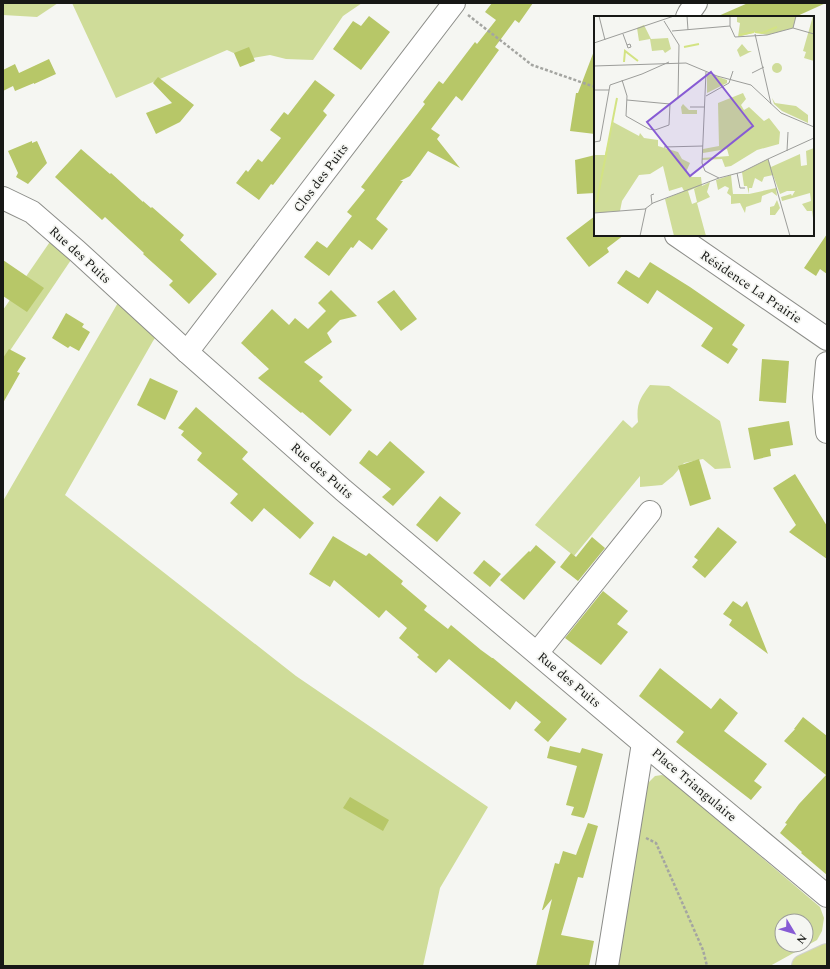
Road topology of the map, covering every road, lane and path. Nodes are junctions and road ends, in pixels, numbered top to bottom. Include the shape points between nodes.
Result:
1 (454, 3) edge
2 (696, 3) edge
3 (688, 16) edge
4 (594, 87) edge
5 (3, 198) edge
6 (677, 236) edge
7 (827, 339) edge
8 (187, 352) junction
9 (827, 364) edge
10 (827, 432) edge
11 (650, 512) dead end
12 (537, 653) junction
13 (643, 743) junction
14 (630, 830) junction
15 (827, 896) edge
16 (827, 955) edge
17 (607, 966) edge
18 (707, 966) edge
19 (803, 966) edge

1 - 4 path via 532,65
1 - 8 street, Clos des Puits
2 - 3 street
5 - 8 street, Rue des Puits via 32,212
6 - 7 street, Résidence La Prairie
8 - 12 street, Rue des Puits via 343,490
9 - 10 street via 824,397
11 - 12 street
12 - 13 street, Rue des Puits
13 - 14 street, Place Triangulaire
13 - 15 street, Place Triangulaire
14 - 17 street, Place Triangulaire
14 - 18 path via 656,843 703,950
16 - 19 main road

